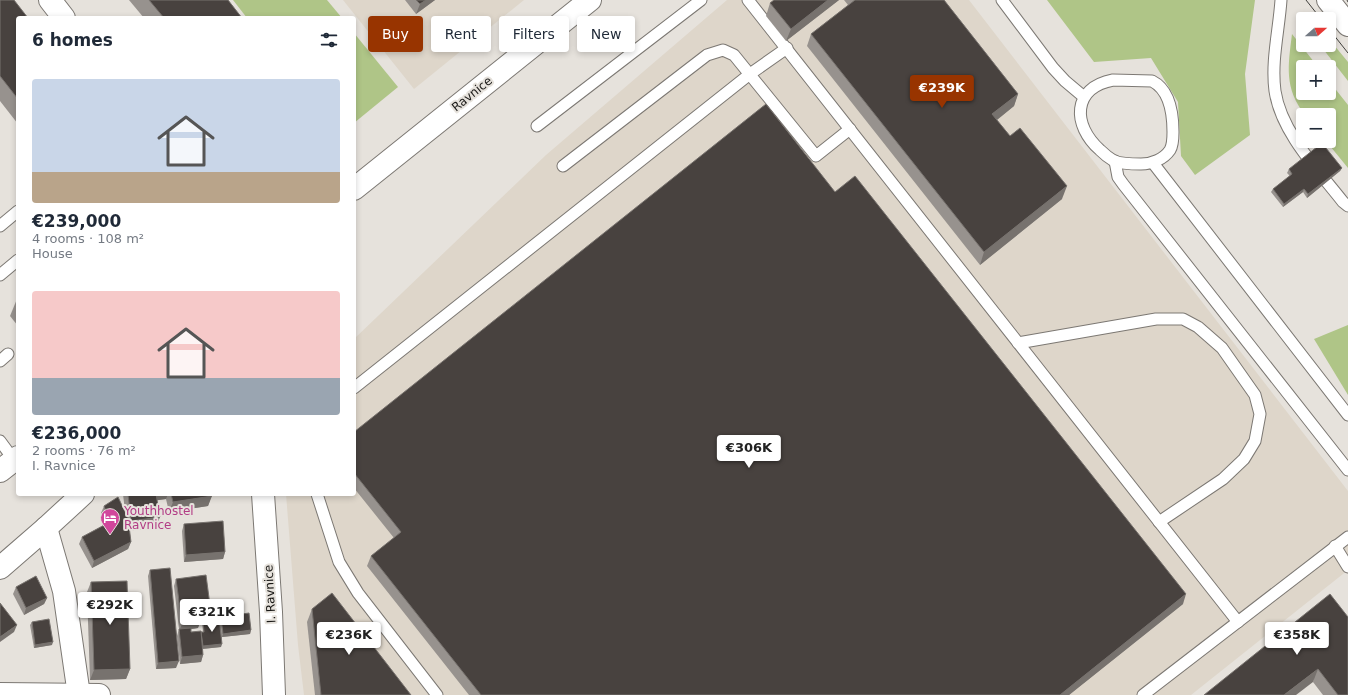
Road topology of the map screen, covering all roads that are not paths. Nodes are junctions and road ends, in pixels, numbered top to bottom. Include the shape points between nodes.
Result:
1 (50, 0) edge
2 (590, 0) edge
3 (701, 0) edge
4 (748, 0) edge
5 (1002, 0) edge
6 (1281, 0) edge
7 (1328, 0) edge
8 (62, 16) edge
9 (1348, 25) edge
10 (787, 48) junction
11 (750, 74) junction
12 (1084, 96) junction
13 (537, 126) dead end
14 (850, 129) junction
15 (1115, 161) junction
16 (1153, 163) junction
17 (563, 166) dead end
18 (356, 187) edge
19 (1348, 206) edge
20 (16, 213) edge
21 (0, 226) edge
22 (16, 262) edge
23 (0, 275) edge
24 (1018, 343) junction
25 (356, 386) edge
26 (1348, 416) edge
27 (0, 441) edge
28 (11, 463) edge
29 (1348, 470) edge
30 (81, 496) edge
31 (263, 496) edge
32 (318, 496) edge
33 (1159, 522) junction
34 (46, 528) junction
35 (1348, 537) edge
36 (1335, 546) junction
37 (1348, 567) edge
38 (0, 568) edge
39 (1238, 622) junction
40 (0, 694) edge
41 (86, 695) edge
42 (274, 695) edge
43 (438, 695) edge
44 (1143, 695) edge

1 - 8 street
2 - 18 street, Ravnice
3 - 13 lane
4 - 10 lane
5 - 12 lane via 1053,68
6 - 19 lane via 1274,67 1275,91 1282,115 1295,140
7 - 9 street
10 - 11 lane
10 - 14 lane
11 - 14 lane via 816,156
11 - 17 lane via 734,55 723,50 707,55
11 - 25 lane
12 - 15 lane via 1080,107 1084,128 1096,146
12 - 16 lane via 1092,87 1113,80 1145,80 1157,84 1166,95 1171,108 1173,141 1171,149
14 - 24 lane
15 - 16 lane via 1130,164
15 - 29 lane via 1118,177 1123,184
16 - 26 lane
20 - 21 lane
22 - 23 lane
24 - 33 lane
24 - 33 lane via 1156,320 1183,319 1198,327 1222,348 1255,394 1260,414 1255,441 1244,459 1223,479
27 - 28 lane
30 - 34 street
31 - 42 street, I. Ravnice
32 - 43 lane via 338,562 358,593
33 - 39 lane
34 - 38 street
34 - 41 street via 64,591
35 - 36 lane
36 - 37 lane
36 - 39 lane
39 - 44 lane
40 - 41 street

